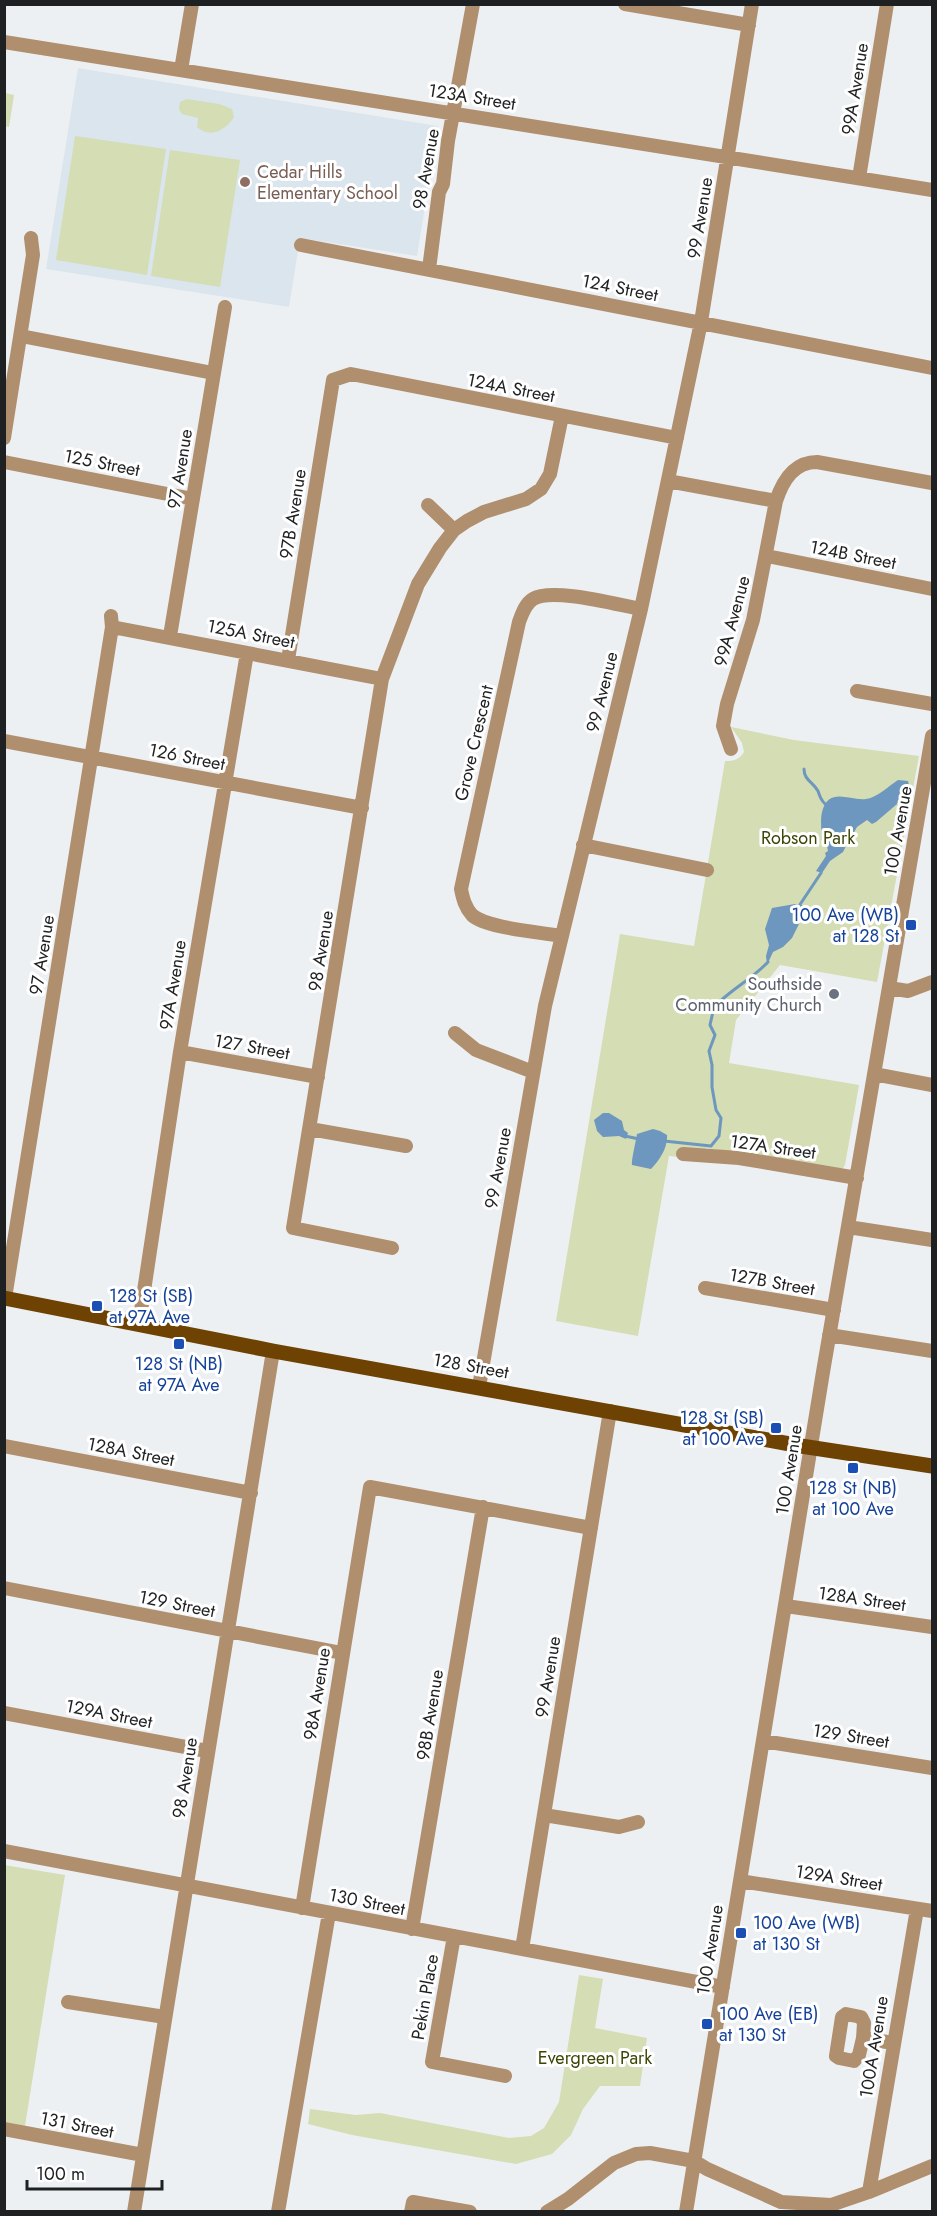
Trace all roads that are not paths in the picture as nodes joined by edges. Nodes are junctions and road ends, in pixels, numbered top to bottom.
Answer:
1 (192, 4) edge
2 (473, 4) edge
3 (625, 4) edge
4 (752, 4) edge
5 (887, 4) edge
6 (749, 25) junction
7 (4, 42) edge
8 (181, 70) junction
9 (454, 112) junction
10 (729, 158) junction
11 (859, 178) junction
12 (933, 190) edge
13 (31, 238) dead end
14 (301, 245) dead end
15 (429, 269) junction
16 (225, 307) dead end
17 (701, 322) junction
18 (21, 336) junction
19 (933, 368) edge
20 (213, 374) junction
21 (339, 378) joint
22 (562, 416) junction
23 (4, 438) edge
24 (676, 438) junction
25 (4, 462) edge
26 (668, 481) junction
27 (933, 483) edge
28 (193, 499) junction
29 (776, 501) junction
30 (428, 505) dead end
31 (454, 530) junction
32 (767, 556) junction
33 (933, 589) edge
34 (641, 609) junction
35 (112, 622) joint
36 (170, 636) junction
37 (247, 653) junction
38 (288, 660) junction
39 (382, 679) junction
40 (857, 691) dead end
41 (933, 704) edge
42 (933, 736) edge
43 (4, 741) edge
44 (731, 749) dead end
45 (91, 757) junction
46 (225, 783) junction
47 (363, 808) junction
48 (918, 823) junction
49 (933, 826) edge
50 (583, 845) junction
51 (707, 870) dead end
52 (561, 936) junction
53 (933, 982) edge
54 (889, 988) junction
55 (455, 1034) dead end
56 (180, 1052) junction
57 (533, 1072) junction
58 (874, 1074) junction
59 (318, 1077) junction
60 (933, 1085) edge
61 (310, 1129) junction
62 (406, 1146) dead end
63 (683, 1154) dead end
64 (857, 1178) junction
65 (848, 1227) junction
66 (933, 1240) edge
67 (392, 1248) dead end
68 (705, 1288) dead end
69 (5, 1298) edge
70 (834, 1310) junction
71 (139, 1324) junction
72 (829, 1335) junction
73 (273, 1351) junction
74 (933, 1351) edge
75 (478, 1387) junction
76 (610, 1411) junction
77 (4, 1446) edge
78 (810, 1447) junction
79 (933, 1466) edge
80 (251, 1493) junction
81 (483, 1508) junction
82 (591, 1528) junction
83 (4, 1588) edge
84 (786, 1606) junction
85 (933, 1628) edge
86 (227, 1632) junction
87 (342, 1653) junction
88 (4, 1713) edge
89 (763, 1741) junction
90 (207, 1751) junction
91 (933, 1768) edge
92 (544, 1815) junction
93 (638, 1822) dead end
94 (4, 1851) edge
95 (740, 1881) junction
96 (186, 1886) junction
97 (302, 1908) junction
98 (916, 1909) junction
99 (933, 1911) edge
100 (328, 1913) junction
101 (412, 1929) junction
102 (454, 1936) junction
103 (522, 1949) junction
104 (723, 1988) junction
105 (68, 2002) dead end
106 (165, 2018) junction
107 (863, 2038) dead end
108 (893, 2043) junction
109 (506, 2076) dead end
110 (4, 2129) edge
111 (143, 2155) junction
112 (694, 2161) junction
113 (933, 2166) edge
114 (869, 2192) junction
115 (412, 2207) edge
116 (831, 2208) edge
117 (134, 2211) edge
118 (278, 2211) edge
119 (470, 2211) edge
120 (547, 2211) edge
121 (686, 2211) edge

1 - 8 street
2 - 9 street, 98 Avenue
3 - 6 street
4 - 6 street, 99 Avenue
5 - 11 street, 99A Avenue
6 - 10 street, 99 Avenue
7 - 8 street, 123A Street
8 - 9 street, 123A Street
9 - 10 street, 123A Street
9 - 15 street, 98 Avenue
10 - 11 street, 123A Street
10 - 17 street, 99 Avenue
11 - 12 street, 123A Street
13 - 18 street
14 - 15 street, 124 Street
15 - 17 street, 124 Street
16 - 20 street, 97 Avenue
17 - 19 street, 124 Street
17 - 24 street, 99 Avenue
18 - 20 street
18 - 23 street
20 - 28 street, 97 Avenue
21 - 22 street, 124A Street
21 - 38 street, 97B Avenue
22 - 24 street, 124A Street
22 - 31 street
24 - 26 street, 99 Avenue
25 - 28 street, 125 Street
26 - 29 street
26 - 34 street, 99 Avenue
27 - 29 street
28 - 36 street, 97 Avenue
29 - 32 street, 99A Avenue
30 - 31 street
31 - 39 street, 98 Avenue
32 - 33 street, 124B Street
32 - 44 street, 99A Avenue
34 - 50 street, 99 Avenue
34 - 52 street, Grove Crescent
35 - 36 street, 125A Street
35 - 45 street, 97 Avenue
36 - 37 street, 125A Street
37 - 38 street, 125A Street
37 - 46 street, 97A Avenue
38 - 39 street, 125A Street
39 - 47 street, 98 Avenue
40 - 41 street
42 - 48 street, 100 Avenue
43 - 45 street, 126 Street
45 - 46 street, 126 Street
45 - 69 street, 97 Avenue
46 - 47 street, 126 Street
46 - 56 street, 97A Avenue
47 - 59 street, 98 Avenue
48 - 49 street
48 - 54 street, 100 Avenue
50 - 51 street
50 - 52 street, 99 Avenue
52 - 57 street, 99 Avenue
53 - 54 street
54 - 58 street, 100 Avenue
55 - 57 street
56 - 59 street, 127 Street
56 - 71 street, 97A Avenue
57 - 75 street, 99 Avenue
58 - 60 street
58 - 64 street, 100 Avenue
59 - 61 street, 98 Avenue
61 - 62 street
61 - 67 street, 98 Avenue
63 - 64 street, 127A Street
64 - 65 street, 100 Avenue
65 - 66 street
65 - 70 street, 100 Avenue
68 - 70 street, 127B Street
69 - 71 main road, 128 Street
70 - 72 street, 100 Avenue
71 - 73 main road, 128 Street
72 - 74 street
72 - 78 street, 100 Avenue
73 - 75 main road, 128 Street
73 - 80 street, 98 Avenue
75 - 76 main road, 128 Street
76 - 78 main road, 128 Street
76 - 82 street, 99 Avenue
77 - 80 street, 128A Street
78 - 79 main road, 128 Street
78 - 84 street, 100 Avenue
80 - 86 street, 98 Avenue
81 - 82 street
81 - 87 street, 98A Avenue
81 - 101 street, 98B Avenue
82 - 92 street, 99 Avenue
83 - 86 street, 129 Street
84 - 85 street, 128A Street
84 - 89 street, 100 Avenue
86 - 87 street, 129 Street
86 - 90 street, 98 Avenue
87 - 97 street, 98A Avenue
88 - 90 street, 129A Street
89 - 91 street, 129 Street
89 - 95 street, 100 Avenue
90 - 96 street, 98 Avenue
92 - 93 street
92 - 103 street, 99 Avenue
94 - 96 street, 130 Street
95 - 98 street, 129A Street
95 - 104 street, 100 Avenue
96 - 97 street, 130 Street
96 - 106 street, 98 Avenue
97 - 100 street, 130 Street
98 - 99 street, 129A Street
98 - 108 street, 100A Avenue
100 - 101 street, 130 Street
100 - 118 street
101 - 102 street, 130 Street
102 - 103 street, 130 Street
102 - 109 street, Pekin Place
103 - 104 street, 130 Street
104 - 112 street, 100 Avenue
105 - 106 street
106 - 111 street, 98 Avenue
107 - 108 street
108 - 114 street, 100A Avenue
110 - 111 street, 131 Street
111 - 117 street, 98 Avenue
112 - 116 street
112 - 120 street
112 - 121 street, 100 Avenue
113 - 114 street
114 - 116 street
115 - 119 street

